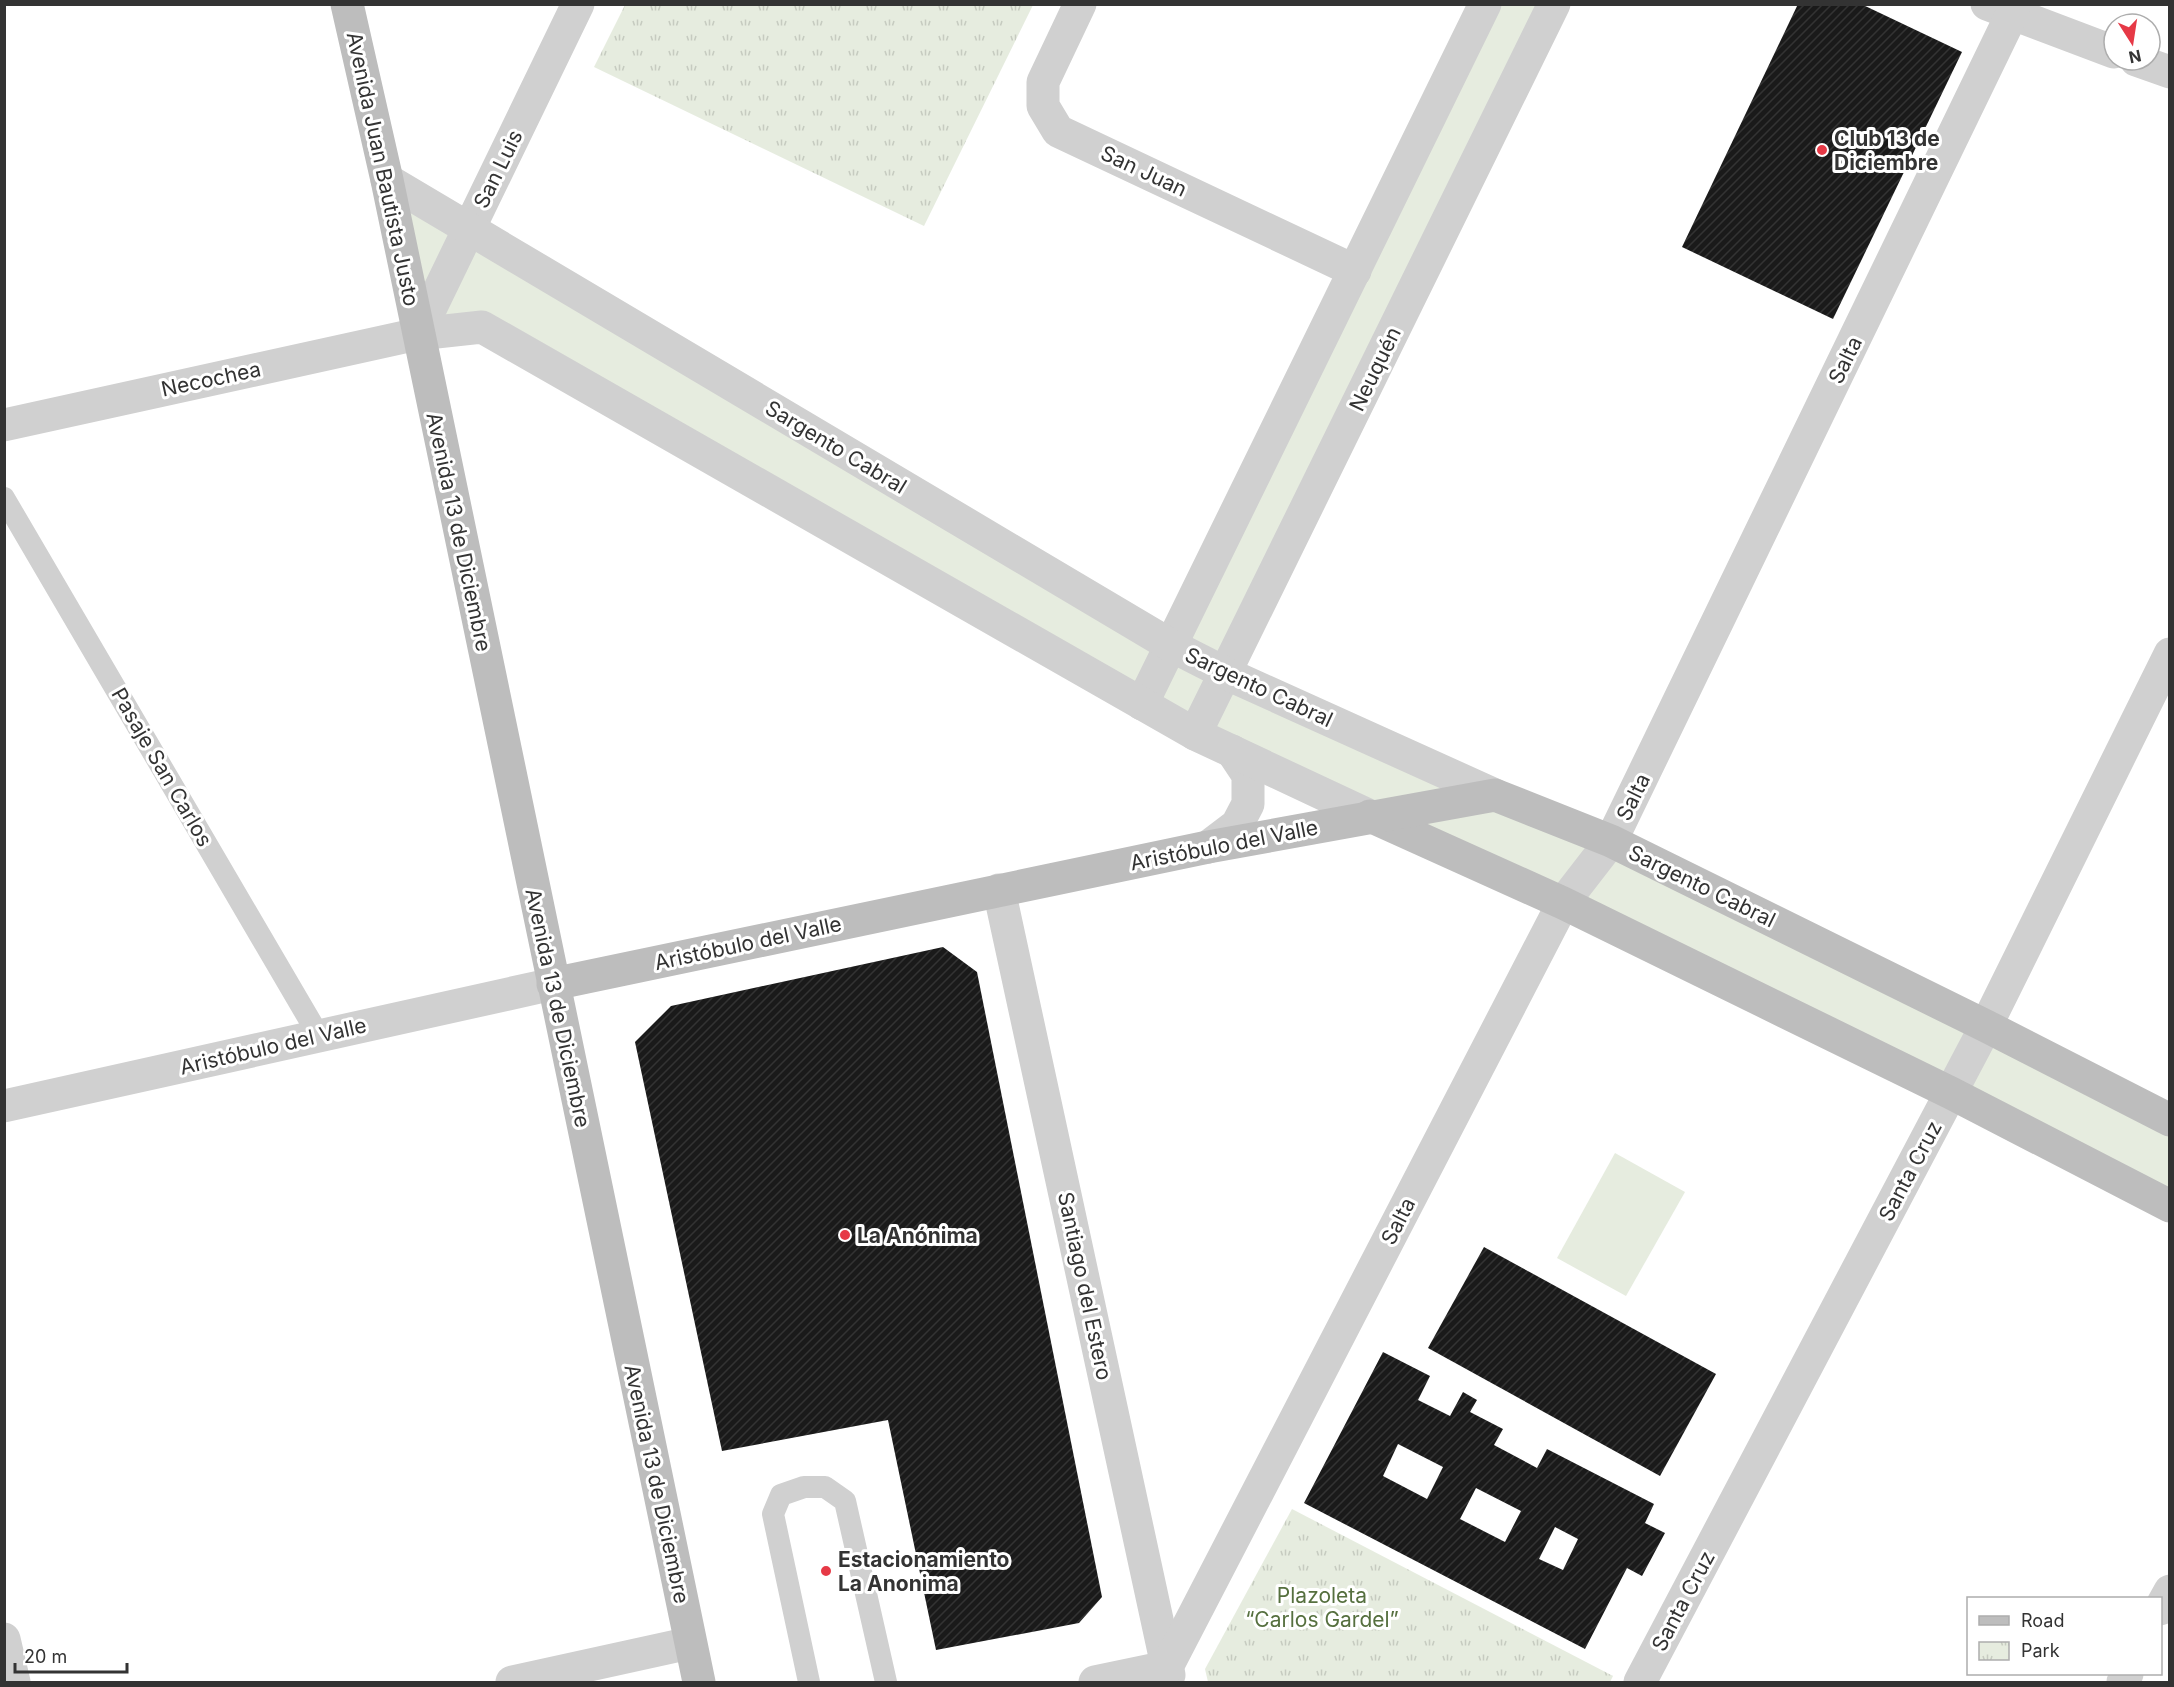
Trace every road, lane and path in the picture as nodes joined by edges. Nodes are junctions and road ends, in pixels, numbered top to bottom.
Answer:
1 (347, 4) edge
2 (578, 4) edge
3 (1080, 4) edge
4 (1485, 4) edge
5 (1554, 4) edge
6 (2004, 8) edge
7 (2102, 47) edge
8 (387, 180) junction
9 (468, 229) junction
10 (1356, 271) junction
11 (418, 334) junction
12 (4, 425) edge
13 (4, 498) edge
14 (1172, 646) junction
15 (2169, 654) edge
16 (1225, 673) junction
17 (1142, 704) junction
18 (1195, 734) junction
19 (1232, 751) junction
20 (1495, 795) junction
21 (1370, 816) junction
22 (1611, 842) junction
23 (1208, 847) junction
24 (999, 890) junction
25 (1563, 903) junction
26 (553, 984) junction
27 (1986, 1026) junction
28 (319, 1036) junction
29 (1951, 1094) junction
30 (4, 1106) edge
31 (2169, 1120) edge
32 (2169, 1206) edge
33 (4, 1639) edge
34 (690, 1643) junction
35 (1169, 1675) edge
36 (14, 1683) edge
37 (512, 1683) edge
38 (699, 1683) edge
39 (809, 1683) edge
40 (886, 1683) edge
41 (1095, 1683) edge
42 (1640, 1683) edge

1 - 8 main road, Avenida Juan Bautista Justo
2 - 9 street, San Luis
3 - 10 street, San Juan
4 - 10 street
5 - 16 street, Neuquén
6 - 7 street
6 - 22 street, Salta
8 - 9 street, Sargento Cabral
8 - 11 main road, Avenida Juan Bautista Justo
9 - 11 street, San Luis
9 - 14 street, Sargento Cabral
10 - 14 street
11 - 12 street, Necochea
11 - 17 street, Necochea
11 - 26 main road, Avenida 13 de Diciembre
13 - 28 lane, Pasaje San Carlos
14 - 16 street, Sargento Cabral
14 - 17 street
15 - 27 street, Santa Cruz
16 - 18 street, Neuquén
16 - 20 street, Sargento Cabral
17 - 18 street, Necochea
18 - 19 street, Necochea
19 - 21 street, Necochea
19 - 23 street
20 - 21 main road, Aristóbulo del Valle
20 - 22 main road, Sargento Cabral
21 - 23 main road, Aristóbulo del Valle
21 - 25 main road
22 - 25 street, Salta
22 - 27 main road, Sargento Cabral
23 - 24 main road, Aristóbulo del Valle
24 - 26 main road, Aristóbulo del Valle
24 - 35 street, Santiago del Estero
25 - 29 main road
25 - 35 street, Salta
26 - 28 street, Aristóbulo del Valle
26 - 34 main road, Avenida 13 de Diciembre
27 - 29 street, Santa Cruz
27 - 31 main road, Sargento Cabral
28 - 30 street, Aristóbulo del Valle
29 - 32 main road
29 - 42 street, Santa Cruz
33 - 36 street
34 - 37 street
34 - 38 main road, Avenida 13 de Diciembre
35 - 41 street
39 - 40 lane

